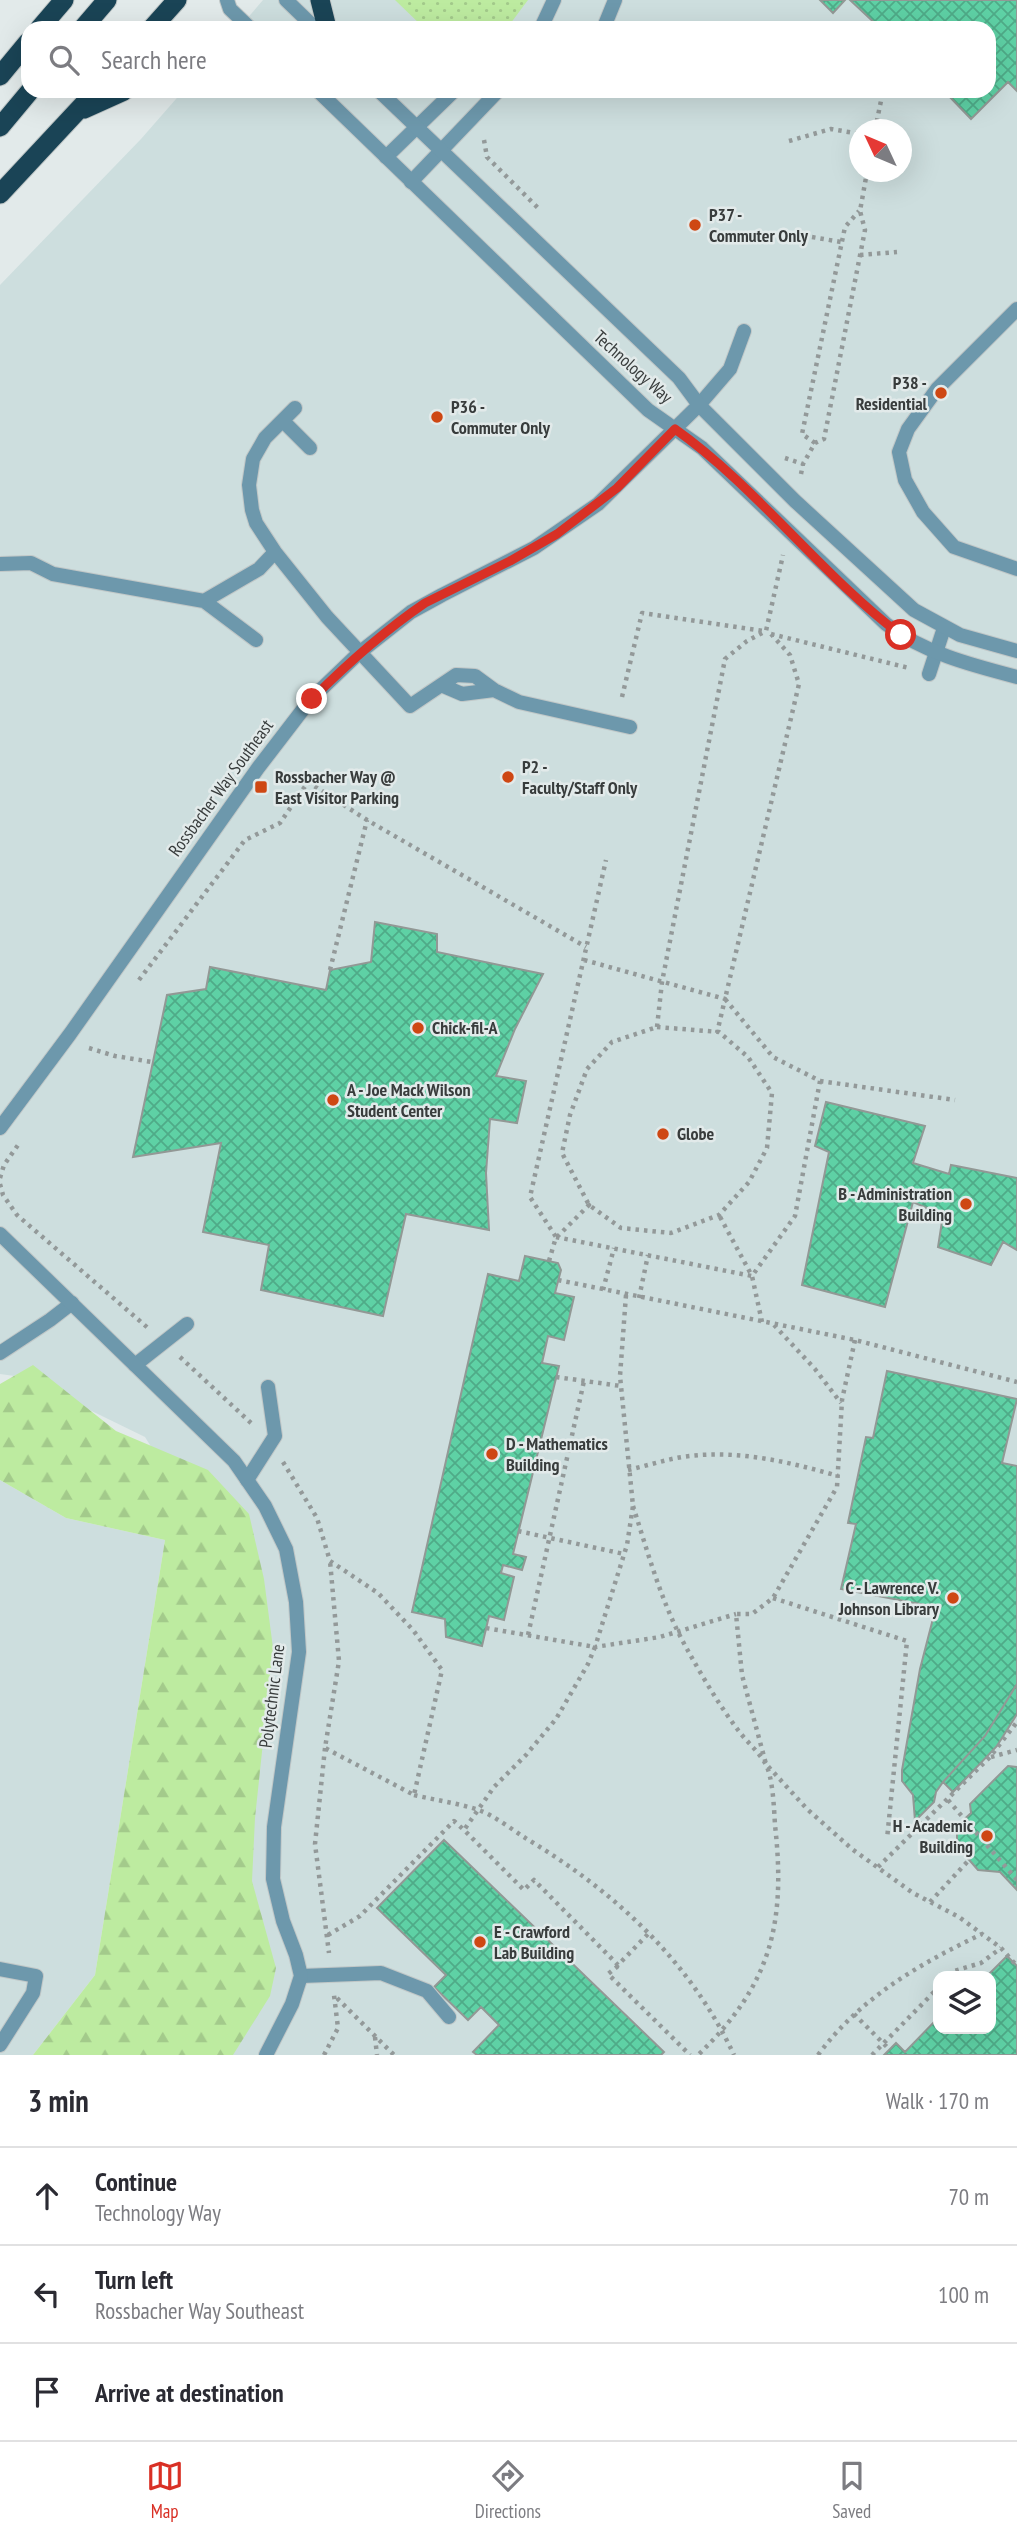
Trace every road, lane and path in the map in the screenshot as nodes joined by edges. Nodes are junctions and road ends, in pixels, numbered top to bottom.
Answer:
1 (64, 0) edge
2 (107, 0) edge
3 (177, 0) edge
4 (227, 0) edge
5 (286, 0) edge
6 (320, 0) edge
7 (554, 0) edge
8 (614, 0) edge
9 (46, 21) edge
10 (89, 21) edge
11 (158, 21) edge
12 (243, 21) edge
13 (308, 21) edge
14 (325, 21) edge
15 (544, 21) edge
16 (606, 21) edge
17 (21, 51) edge
18 (1, 75) edge
19 (24, 98) edge
20 (90, 98) edge
21 (109, 98) edge
22 (325, 98) edge
23 (386, 98) edge
24 (446, 98) edge
25 (491, 98) edge
26 (882, 98) edge
27 (76, 113) junction
28 (877, 119) edge
29 (416, 126) junction
30 (0, 127) edge
31 (849, 132) edge
32 (483, 135) dead end
33 (789, 141) dead end
34 (442, 150) junction
35 (386, 157) junction
36 (411, 182) junction
37 (865, 182) edge
38 (0, 194) edge
39 (860, 211) junction
40 (545, 214) dead end
41 (812, 237) dead end
42 (841, 242) junction
43 (897, 253) dead end
44 (860, 255) junction
45 (1017, 309) edge
46 (744, 331) dead end
47 (699, 405) junction
48 (295, 408) dead end
49 (283, 421) junction
50 (675, 429) junction
51 (815, 443) junction
52 (310, 448) dead end
53 (795, 500) junction
54 (788, 532) junction
55 (275, 552) junction
56 (0, 564) edge
57 (1017, 569) edge
58 (204, 601) junction
59 (944, 628) junction
60 (768, 633) junction
61 (256, 640) dead end
62 (1017, 651) edge
63 (359, 653) junction
64 (937, 653) junction
65 (922, 672) joint
66 (1017, 677) edge
67 (622, 697) dead end
68 (630, 727) dead end
69 (367, 820) junction
70 (606, 860) dead end
71 (586, 947) junction
72 (584, 960) junction
73 (330, 970) dead end
74 (138, 982) dead end
75 (662, 982) junction
76 (725, 999) junction
77 (657, 1027) junction
78 (718, 1033) junction
79 (97, 1037) dead end
80 (89, 1048) junction
81 (81, 1058) dead end
82 (152, 1062) dead end
83 (820, 1080) junction
84 (955, 1100) dead end
85 (0, 1128) edge
86 (19, 1142) dead end
87 (0, 1178) edge
88 (0, 1184) edge
89 (587, 1205) junction
90 (719, 1215) junction
91 (0, 1234) edge
92 (556, 1237) junction
93 (614, 1248) junction
94 (648, 1255) junction
95 (549, 1261) dead end
96 (752, 1276) junction
97 (558, 1280) dead end
98 (603, 1290) junction
99 (625, 1295) junction
100 (639, 1298) junction
101 (72, 1303) junction
102 (762, 1322) junction
103 (187, 1324) dead end
104 (772, 1324) junction
105 (855, 1340) junction
106 (164, 1342) junction
107 (0, 1353) edge
108 (135, 1365) junction
109 (556, 1377) dead end
110 (584, 1381) junction
111 (1017, 1382) edge
112 (268, 1387) dead end
113 (621, 1387) junction
114 (842, 1404) junction
115 (269, 1445) junction
116 (628, 1470) junction
117 (838, 1476) junction
118 (247, 1480) junction
119 (633, 1506) junction
120 (519, 1531) dead end
121 (550, 1538) junction
122 (624, 1554) junction
123 (330, 1561) junction
124 (773, 1598) junction
125 (736, 1614) junction
126 (486, 1628) dead end
127 (680, 1632) junction
128 (528, 1635) junction
129 (594, 1647) junction
130 (1017, 1722) edge
131 (325, 1748) junction
132 (1017, 1751) edge
133 (990, 1757) junction
134 (766, 1764) junction
135 (414, 1795) junction
136 (948, 1800) junction
137 (479, 1810) junction
138 (464, 1830) junction
139 (887, 1839) dead end
140 (969, 1860) dead end
141 (878, 1867) junction
142 (1017, 1880) edge
143 (930, 1902) junction
144 (650, 1932) junction
145 (982, 1934) junction
146 (327, 1935) junction
147 (1001, 1948) junction
148 (618, 1965) junction
149 (1017, 1966) edge
150 (0, 1969) edge
151 (954, 1971) edge
152 (301, 1976) junction
153 (332, 1976) junction
154 (933, 1993) edge
155 (334, 1995) junction
156 (854, 2014) junction
157 (450, 2017) dead end
158 (723, 2031) junction
159 (375, 2036) junction
160 (883, 2043) junction
161 (0, 2045) edge
162 (890, 2050) dead end
163 (266, 2055) edge
164 (324, 2055) edge
165 (377, 2055) edge
166 (394, 2055) edge
167 (690, 2055) edge
168 (698, 2055) edge
169 (734, 2055) edge
170 (818, 2055) edge
171 (872, 2055) edge

1 - 9 highway
2 - 10 highway
3 - 11 highway
4 - 12 street
5 - 13 street
6 - 14 highway
7 - 15 street
8 - 16 street
17 - 18 highway
19 - 30 highway
20 - 27 highway
21 - 27 highway
22 - 35 street, Technology Way
23 - 29 street, Technology Way
24 - 29 street
25 - 34 street
26 - 28 path
27 - 38 highway
29 - 34 street, Technology Way
29 - 35 street
31 - 33 path
32 - 40 path
34 - 36 street
34 - 47 street, Technology Way
35 - 36 street, Technology Way
36 - 50 street, Technology Way
37 - 39 path
39 - 42 path
39 - 44 path
41 - 42 path
42 - 51 path
43 - 44 path
44 - 51 path
45 - 57 street
46 - 47 street, Rossbacher Way Southeast
47 - 50 street, Rossbacher Way Southeast
47 - 53 street, Technology Way
48 - 49 street
49 - 52 street
49 - 55 street
50 - 54 street, Technology Way
50 - 63 street, Rossbacher Way Southeast
51 - 53 path
53 - 59 street, Technology Way
54 - 60 path
54 - 64 street, Technology Way
55 - 58 street
55 - 63 street
56 - 58 street
58 - 61 street
59 - 62 street, Technology Way
59 - 64 street
60 - 65 path
60 - 67 path
60 - 75 path
60 - 76 path
63 - 68 street
63 - 85 street, Rossbacher Way Southeast
64 - 65 street
64 - 66 street, Technology Way
69 - 71 path
69 - 73 path
69 - 74 path
70 - 71 path
71 - 72 path
72 - 75 path
72 - 92 path
75 - 76 path
75 - 77 path
76 - 78 path
76 - 83 path
77 - 78 path
77 - 89 path
78 - 90 path
79 - 80 path
80 - 81 path
80 - 82 path
83 - 84 path
83 - 96 path
86 - 87 path
88 - 106 path
89 - 90 path
89 - 92 path
90 - 96 path
91 - 101 street, Polytechnic Lane
92 - 93 path
92 - 95 path
93 - 94 path
93 - 98 path
94 - 96 path
94 - 100 path
96 - 102 path
97 - 98 path
98 - 99 path
99 - 100 path
99 - 113 path
100 - 102 path
101 - 107 street
101 - 108 street, Polytechnic Lane
102 - 104 path
103 - 106 street
104 - 105 path
104 - 114 path
105 - 111 path
105 - 114 path
106 - 108 street
106 - 115 path
108 - 118 street, Polytechnic Lane
109 - 110 path
110 - 113 path
110 - 121 path
112 - 115 street
113 - 116 path
114 - 117 path
115 - 118 street
115 - 123 path
116 - 117 path
116 - 119 path
117 - 124 path
118 - 152 street, Polytechnic Lane
119 - 122 path
119 - 127 path
120 - 121 path
121 - 122 path
121 - 128 path
122 - 129 path
123 - 131 path
123 - 135 path
124 - 125 path
124 - 139 path
125 - 127 path
125 - 134 path
126 - 128 path
127 - 129 path
127 - 134 path
128 - 129 path
129 - 137 path
130 - 133 path
131 - 135 path
131 - 146 path
132 - 133 path
133 - 136 path
134 - 141 path
134 - 158 path
135 - 137 path
136 - 141 path
136 - 142 path
137 - 138 path
137 - 144 path
138 - 146 path
138 - 148 path
140 - 143 path
141 - 143 path
143 - 145 path
144 - 148 path
144 - 158 path
145 - 147 path
145 - 156 path
146 - 153 path
147 - 149 path
147 - 151 path
148 - 167 path
150 - 161 street
152 - 153 street
152 - 163 street
153 - 155 path
153 - 157 street
154 - 160 path
155 - 159 path
155 - 164 path
156 - 160 path
156 - 170 path
158 - 168 path
158 - 169 path
159 - 165 path
159 - 166 path
160 - 162 path
160 - 171 path

